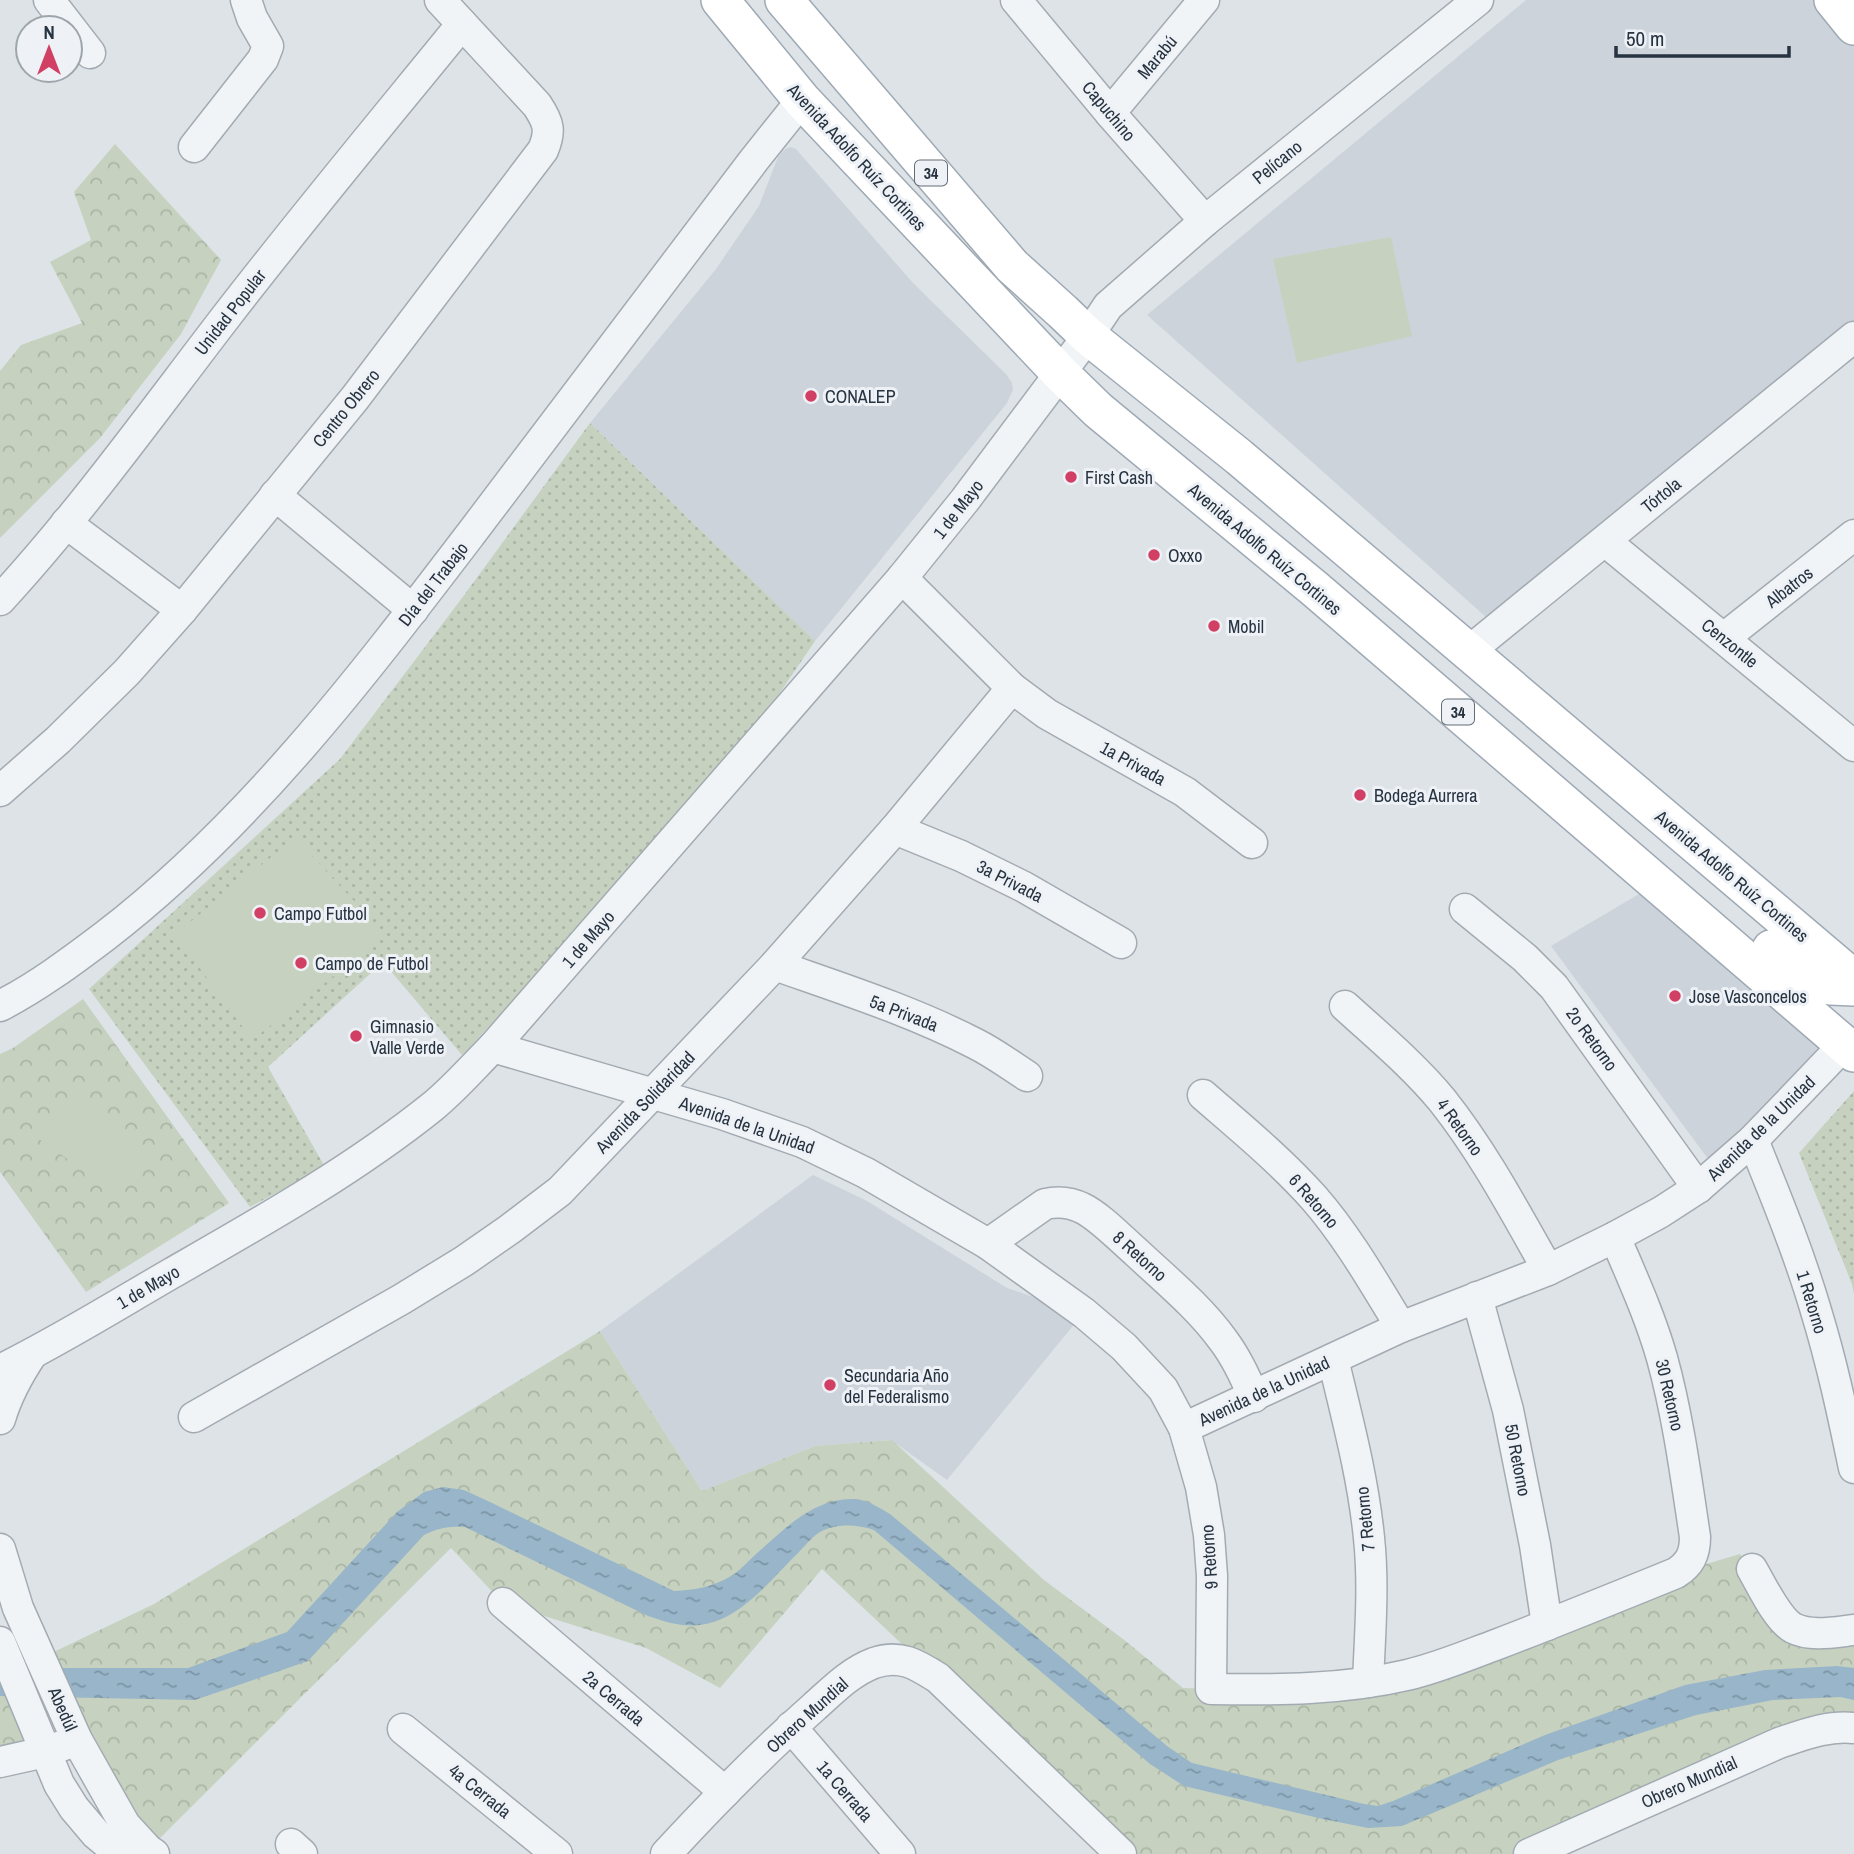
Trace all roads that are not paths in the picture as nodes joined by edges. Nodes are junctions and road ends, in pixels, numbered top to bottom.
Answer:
1 (49, 0) edge
2 (246, 0) edge
3 (440, 0) edge
4 (720, 0) edge
5 (785, 0) edge
6 (1016, 0) edge
7 (1204, 0) edge
8 (1478, 0) edge
9 (1833, 0) edge
10 (463, 24) junction
11 (1854, 26) edge
12 (90, 53) dead end
13 (802, 100) junction
14 (1110, 113) junction
15 (194, 147) dead end
16 (965, 212) junction
17 (1205, 221) junction
18 (1088, 336) junction
19 (1854, 337) edge
20 (1060, 373) junction
21 (275, 495) junction
22 (66, 523) junction
23 (1854, 535) edge
24 (1605, 541) junction
25 (902, 578) junction
26 (0, 600) edge
27 (182, 610) junction
28 (413, 610) junction
29 (1724, 638) junction
30 (1468, 652) junction
31 (1012, 688) junction
32 (1852, 740) edge
33 (0, 791) edge
34 (895, 829) junction
35 (1252, 843) dead end
36 (1674, 897) junction
37 (1465, 909) dead end
38 (1121, 943) dead end
39 (775, 965) junction
40 (1854, 979) edge
41 (1854, 987) edge
42 (0, 1006) edge
43 (1345, 1006) dead end
44 (1851, 1045) edge
45 (494, 1047) junction
46 (1027, 1076) dead end
47 (654, 1094) junction
48 (1203, 1095) dead end
49 (1753, 1140) junction
50 (1698, 1188) junction
51 (1615, 1237) junction
52 (988, 1244) junction
53 (1548, 1270) junction
54 (1477, 1297) junction
55 (1401, 1327) junction
56 (32, 1354) junction
57 (1333, 1359) junction
58 (0, 1370) edge
59 (1254, 1396) junction
60 (194, 1417) dead end
61 (0, 1419) edge
62 (1184, 1428) junction
63 (1854, 1468) edge
64 (0, 1549) edge
65 (1752, 1569) dead end
66 (503, 1604) dead end
67 (1547, 1625) junction
68 (1854, 1630) edge
69 (0, 1642) edge
70 (1368, 1682) junction
71 (791, 1727) junction
72 (1854, 1728) edge
73 (402, 1729) dead end
74 (77, 1740) junction
75 (45, 1752) junction
76 (0, 1762) edge
77 (725, 1792) junction
78 (680, 1849) edge
79 (120, 1854) edge
80 (154, 1854) edge
81 (557, 1854) edge
82 (900, 1854) edge
83 (1121, 1854) edge
84 (1529, 1854) edge

1 - 12 street
2 - 15 street
3 - 10 street, Centro Obrero
4 - 13 main road, Avenida Adolfo Ruíz Cortines / 34
5 - 16 main road, Avenida Adolfo Ruíz Cortines / 34
6 - 14 street, Capuchino
7 - 14 street, Marabú
8 - 17 street, Pelícano
9 - 11 main road
10 - 21 street, Centro Obrero
10 - 22 street, Unidad Popular
13 - 16 main road
13 - 20 main road, Avenida Adolfo Ruíz Cortines / 34
13 - 28 street, Día del Trabajo
14 - 17 street, Capuchino
16 - 18 main road, Avenida Adolfo Ruíz Cortines / 34
17 - 18 street, Pelícano
18 - 20 street, 1 de Mayo
18 - 30 main road, Avenida Adolfo Ruíz Cortines / 34
19 - 24 street, Tórtola
20 - 25 street, 1 de Mayo
20 - 36 main road, Avenida Adolfo Ruíz Cortines / 34
21 - 27 street, Centro Obrero
21 - 28 street
22 - 26 street, Unidad Popular
22 - 27 street
23 - 29 street, Albatros
24 - 29 street, Cenzontle
24 - 30 street, Tórtola
25 - 31 street, 1a Privada
25 - 45 street, 1 de Mayo
27 - 33 street, Centro Obrero
28 - 42 street, Día del Trabajo
29 - 32 street, Cenzontle
30 - 40 main road, Avenida Adolfo Ruíz Cortines / 34
31 - 34 street, Avenida Solidaridad
31 - 35 street, 1a Privada
34 - 38 street, 3a Privada
34 - 39 street, Avenida Solidaridad
36 - 41 main road
36 - 44 main road, Avenida Adolfo Ruíz Cortines / 34
37 - 50 street, 2o Retorno
39 - 46 street, 5a Privada
39 - 47 street, Avenida Solidaridad
43 - 53 street, 4 Retorno
44 - 49 street, Avenida de la Unidad
45 - 47 street, Avenida de la Unidad
45 - 56 street, 1 de Mayo
47 - 52 street, Avenida de la Unidad
47 - 60 street, Avenida Solidaridad
48 - 55 street, 6 Retorno
49 - 50 street, Avenida de la Unidad
49 - 63 street, 1 Retorno
50 - 51 street, Avenida de la Unidad
51 - 53 street, Avenida de la Unidad
51 - 67 street, 30 Retorno
52 - 59 street, 8 Retorno
52 - 62 street, Avenida de la Unidad
53 - 54 street, Avenida de la Unidad
54 - 55 street, Avenida de la Unidad
54 - 67 street, 50 Retorno
55 - 57 street, Avenida de la Unidad
56 - 58 street, 1 de Mayo
56 - 61 street
57 - 59 street, Avenida de la Unidad
57 - 70 street, 7 Retorno
59 - 62 street, Avenida de la Unidad
62 - 70 street, 9 Retorno
64 - 74 street, Abedúl
65 - 68 street
66 - 77 street, 2a Cerrada
67 - 70 street
69 - 75 street, Abedúl
71 - 77 street, Obrero Mundial
71 - 82 street, 1a Cerrada
71 - 83 street, Obrero Mundial
72 - 84 street, Obrero Mundial
73 - 81 street, 4a Cerrada
74 - 75 street
74 - 80 street, Abedúl
75 - 76 street
75 - 79 street, Abedúl
77 - 78 street, Obrero Mundial

